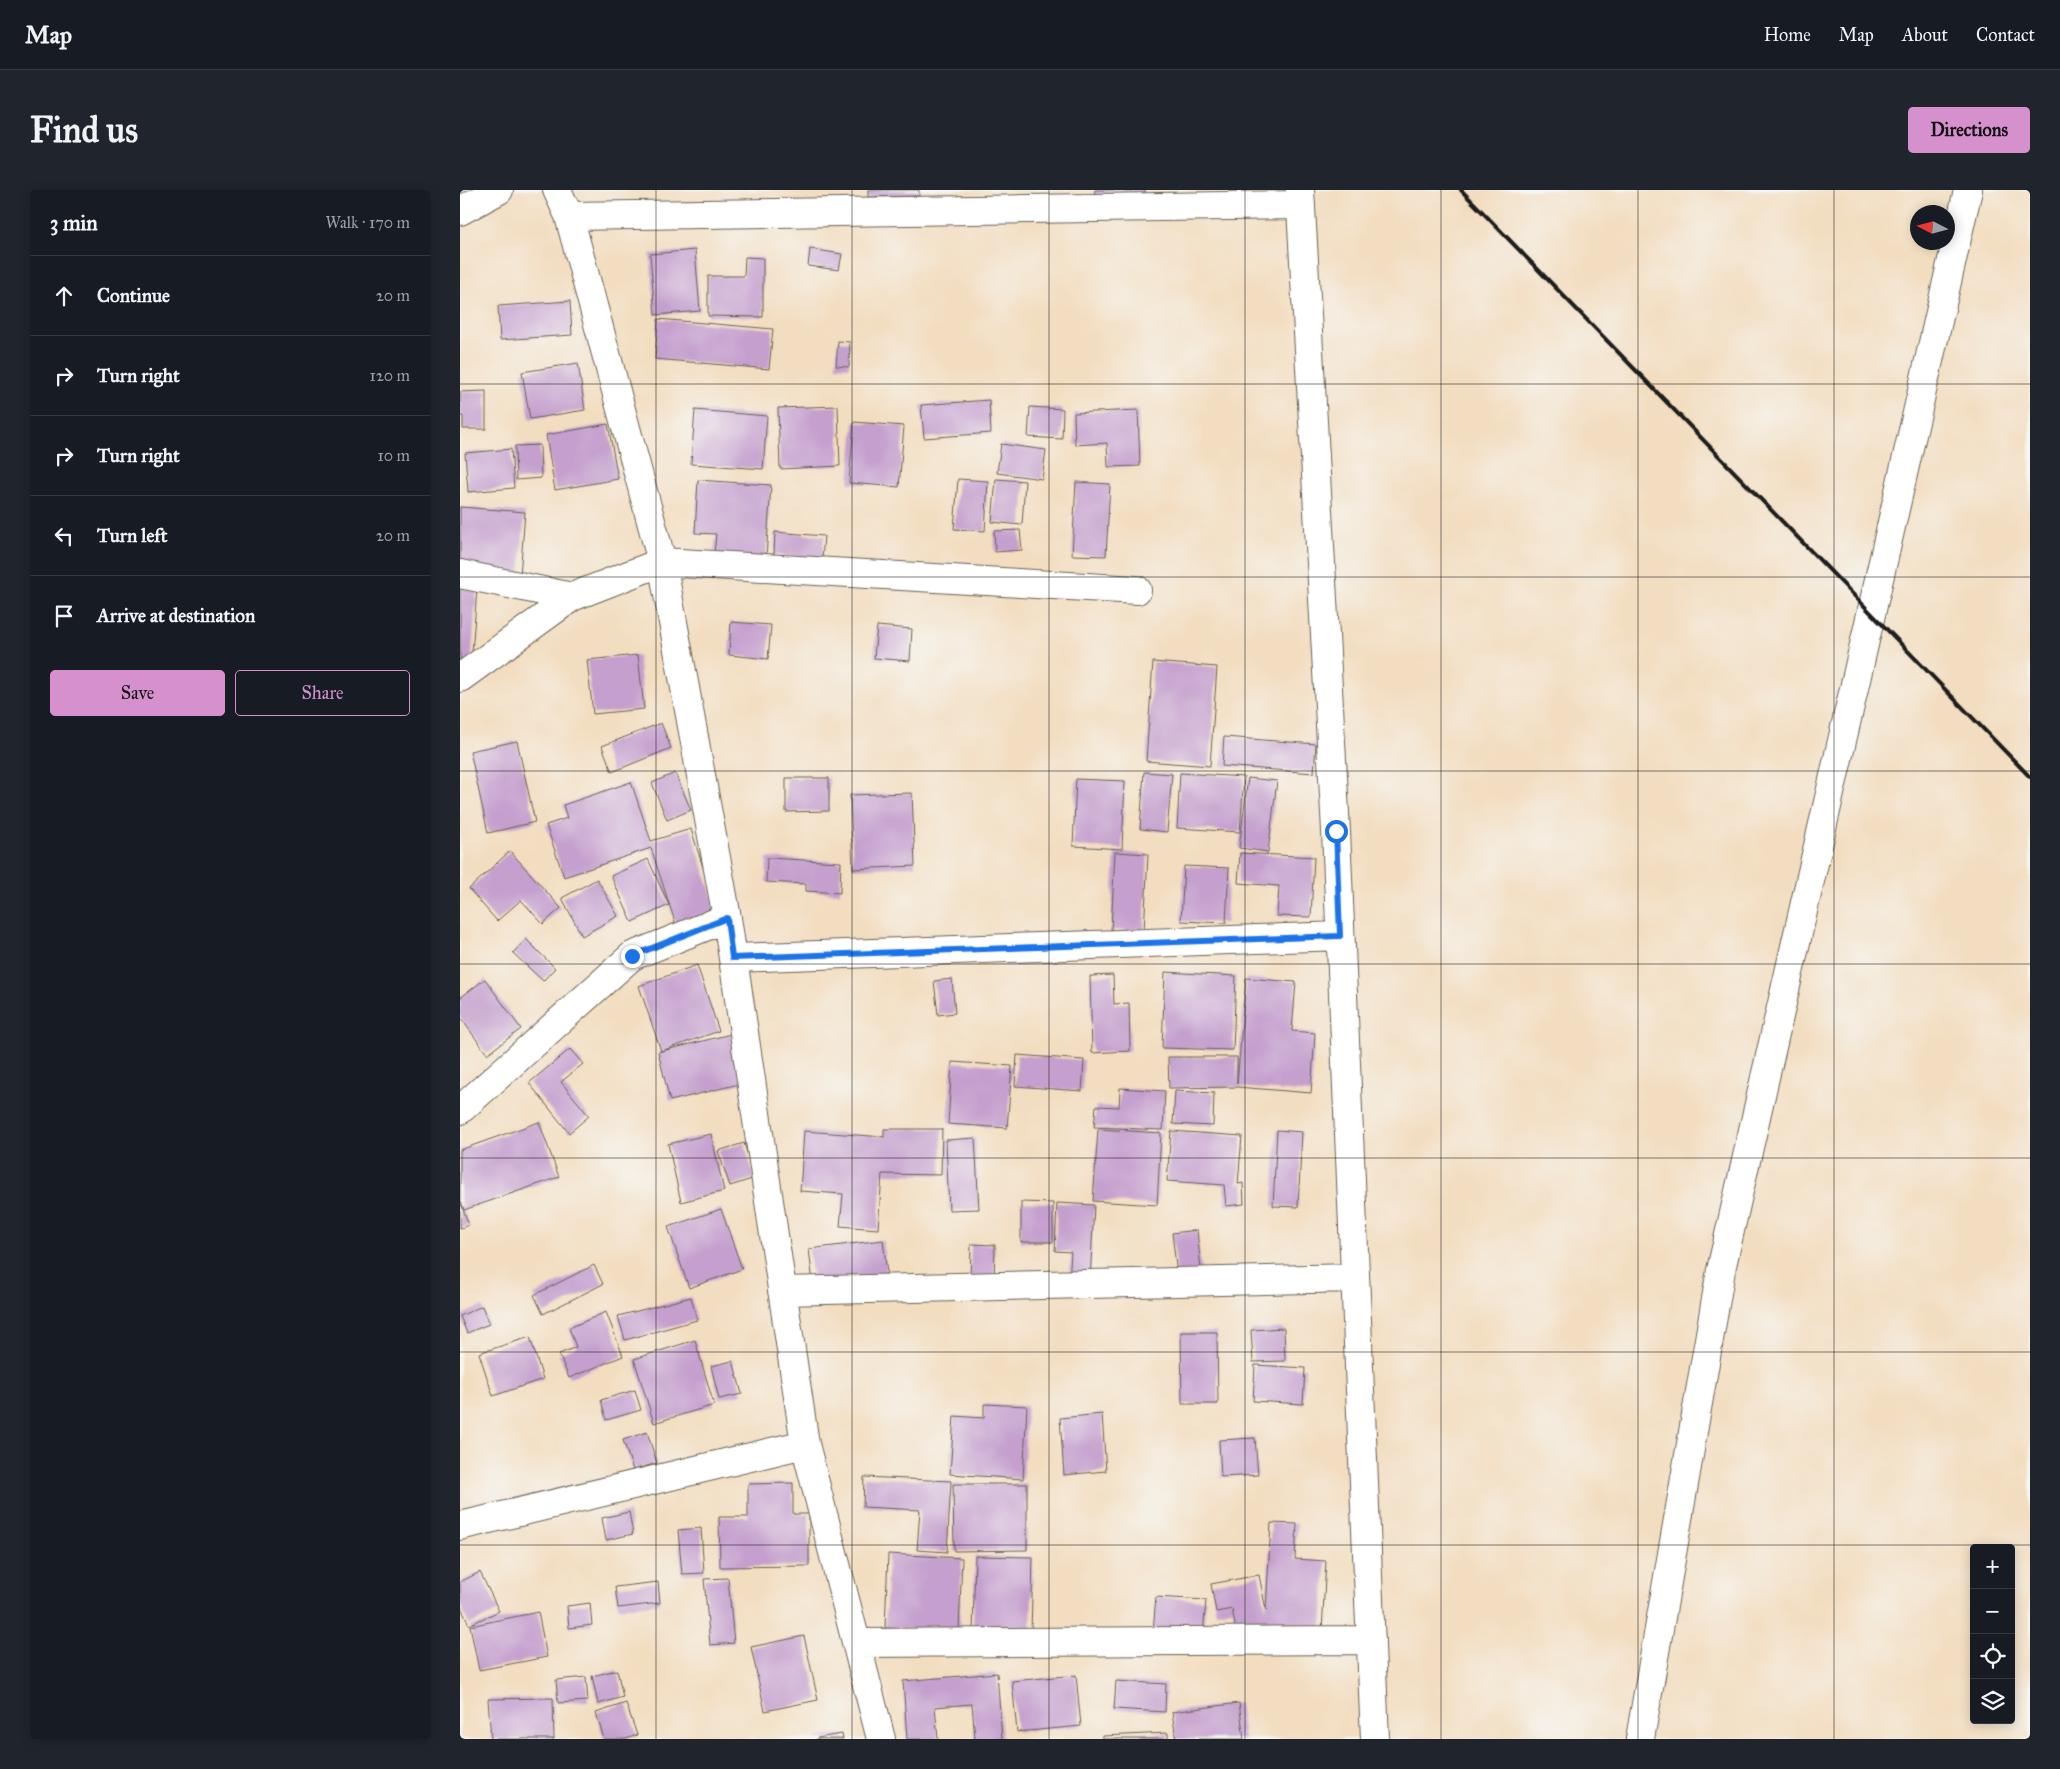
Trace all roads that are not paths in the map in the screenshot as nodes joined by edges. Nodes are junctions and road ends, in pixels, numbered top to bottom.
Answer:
1 (499, 190) edge
2 (557, 190) edge
3 (1968, 190) edge
4 (1300, 197) edge
5 (460, 211) edge
6 (569, 216) junction
7 (662, 562) junction
8 (460, 574) edge
9 (1137, 590) dead end
10 (572, 597) junction
11 (460, 678) edge
12 (727, 918) junction
13 (1340, 936) junction
14 (732, 958) junction
15 (460, 1110) edge
16 (1355, 1278) junction
17 (782, 1291) junction
18 (804, 1444) junction
19 (460, 1526) edge
20 (1371, 1640) junction
21 (856, 1642) junction
22 (881, 1739) edge
23 (1375, 1739) edge
24 (1640, 1739) edge

1 - 5 street
2 - 6 street
3 - 24 street
4 - 6 street
4 - 13 street
6 - 7 street
7 - 9 street
7 - 10 street
7 - 12 street
8 - 10 street
10 - 11 street
12 - 14 street
12 - 15 street
13 - 14 street
13 - 16 street
14 - 17 street
16 - 17 street
16 - 20 street
17 - 18 street
18 - 19 street
18 - 21 street
20 - 21 street
20 - 23 street
21 - 22 street

